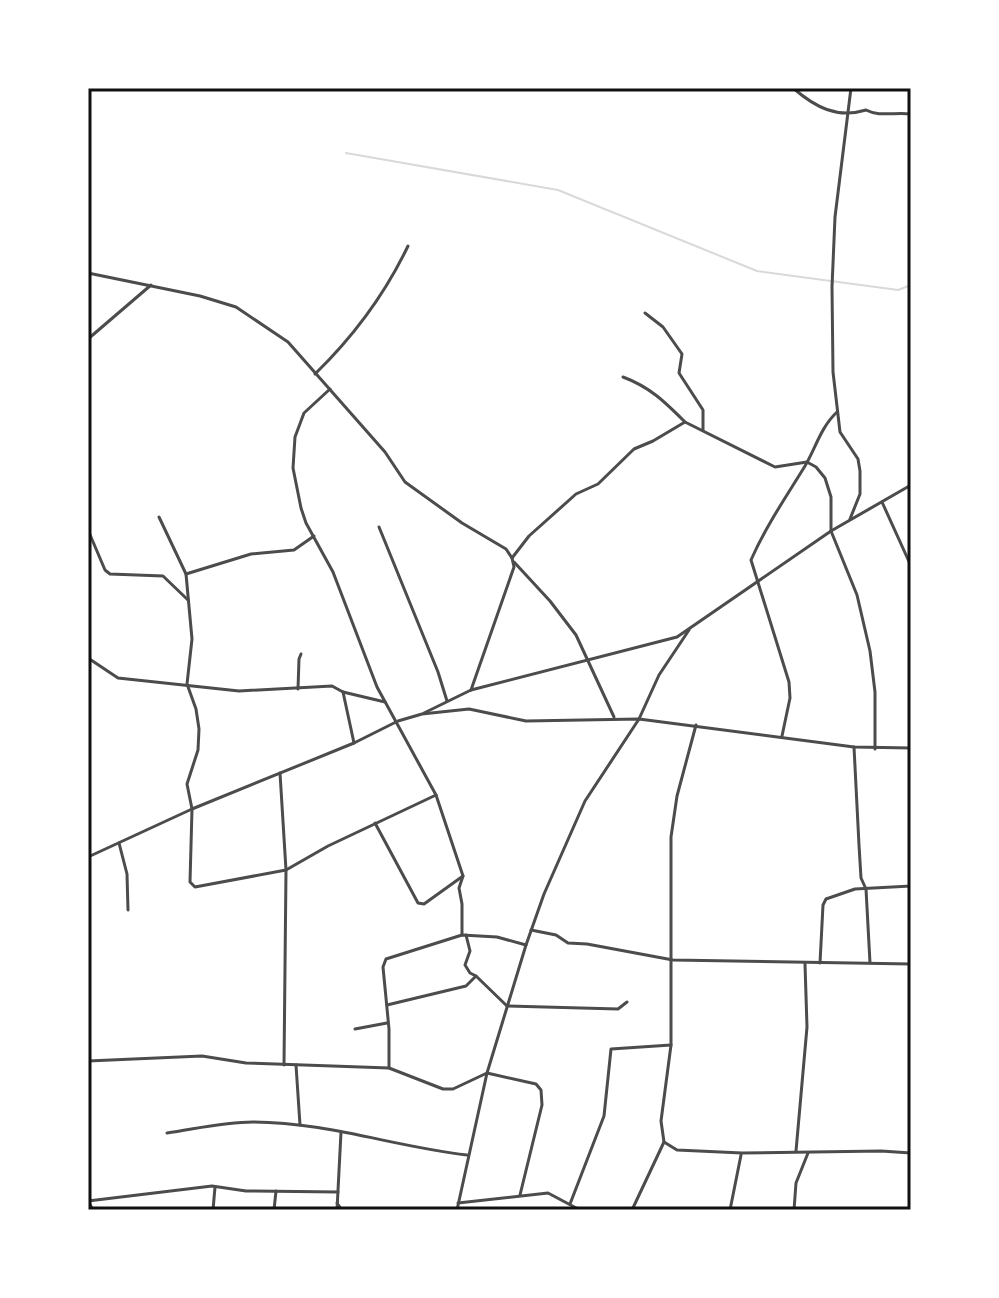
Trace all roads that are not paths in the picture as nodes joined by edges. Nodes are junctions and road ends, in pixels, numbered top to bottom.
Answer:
1 (793, 88) edge
2 (851, 88) edge
3 (911, 114) edge
4 (849, 115) junction
5 (408, 246) dead end
6 (88, 273) edge
7 (151, 285) junction
8 (645, 313) dead end
9 (88, 339) edge
10 (315, 374) junction
11 (623, 377) dead end
12 (330, 389) junction
13 (837, 412) junction
14 (685, 422) junction
15 (703, 430) junction
16 (807, 462) junction
17 (911, 485) edge
18 (882, 502) junction
19 (159, 517) dead end
20 (849, 521) junction
21 (379, 527) dead end
22 (88, 530) edge
23 (831, 531) junction
24 (314, 536) junction
25 (513, 560) junction
26 (911, 566) edge
27 (186, 574) junction
28 (757, 584) junction
29 (188, 600) junction
30 (689, 630) junction
31 (301, 654) dead end
32 (88, 658) edge
33 (586, 662) junction
34 (187, 684) junction
35 (298, 689) junction
36 (471, 690) junction
37 (343, 692) junction
38 (447, 701) junction
39 (385, 702) junction
40 (422, 714) junction
41 (614, 717) junction
42 (639, 719) junction
43 (398, 721) junction
44 (696, 725) junction
45 (782, 736) junction
46 (354, 743) junction
47 (854, 747) junction
48 (911, 748) edge
49 (875, 749) junction
50 (280, 773) junction
51 (436, 795) junction
52 (192, 809) junction
53 (375, 823) junction
54 (119, 843) junction
55 (88, 857) edge
56 (286, 870) junction
57 (463, 876) junction
58 (911, 886) edge
59 (866, 889) junction
60 (128, 910) dead end
61 (531, 930) junction
62 (464, 935) junction
63 (526, 945) junction
64 (673, 960) junction
65 (805, 963) junction
66 (820, 963) junction
67 (870, 963) junction
68 (911, 964) edge
69 (476, 976) junction
70 (627, 1002) dead end
71 (387, 1005) junction
72 (507, 1006) junction
73 (389, 1023) junction
74 (355, 1029) dead end
75 (671, 1045) junction
76 (88, 1061) edge
77 (284, 1065) junction
78 (296, 1065) junction
79 (389, 1068) junction
80 (487, 1073) junction
81 (300, 1125) junction
82 (341, 1132) junction
83 (167, 1133) dead end
84 (664, 1142) junction
85 (796, 1151) junction
86 (742, 1153) junction
87 (808, 1153) junction
88 (911, 1153) edge
89 (467, 1155) junction
90 (215, 1187) junction
91 (276, 1191) junction
92 (338, 1192) junction
93 (520, 1195) junction
94 (88, 1201) edge
95 (458, 1203) junction
96 (570, 1204) junction
97 (93, 1210) edge
98 (213, 1210) edge
99 (274, 1210) edge
100 (339, 1210) edge
101 (457, 1210) edge
102 (580, 1210) edge
103 (632, 1210) edge
104 (730, 1210) edge
105 (794, 1210) edge

1 - 4 street
2 - 4 street
3 - 4 street
4 - 13 street
5 - 10 street
6 - 7 street
7 - 9 street
7 - 10 street
8 - 15 street
10 - 12 street
11 - 14 street
12 - 24 street
12 - 25 street
13 - 16 street
13 - 20 street
14 - 15 street
14 - 25 street
15 - 16 street
16 - 23 street
16 - 28 street
17 - 18 street
18 - 20 street
18 - 26 street
19 - 27 street
20 - 23 street
21 - 38 street
22 - 29 street
23 - 28 street
23 - 49 street
24 - 27 street
24 - 39 street
25 - 33 street
25 - 36 street
27 - 29 street
28 - 30 street
28 - 45 street
29 - 34 street
30 - 33 street
30 - 42 street
31 - 35 street
32 - 34 street
33 - 36 street
33 - 41 street
34 - 35 street
34 - 52 street
35 - 37 street
36 - 38 street
37 - 39 street
37 - 46 street
38 - 40 street
39 - 43 street
40 - 41 street
40 - 43 street
41 - 42 street
42 - 44 street
42 - 61 street
43 - 46 street
43 - 51 street
44 - 45 street
44 - 64 street
45 - 47 street
46 - 50 street
47 - 49 street
47 - 59 street
48 - 49 street
50 - 52 street
50 - 56 street
51 - 53 street
51 - 57 street
52 - 54 street
52 - 56 street
53 - 56 street
53 - 57 street
54 - 55 street
54 - 60 street
56 - 77 street
57 - 62 street
58 - 59 street
59 - 66 street
59 - 67 street
61 - 63 street
61 - 64 street
62 - 63 street
62 - 69 street
62 - 71 street
63 - 72 street
64 - 65 street
64 - 75 street
65 - 66 street
65 - 85 street
66 - 67 street
67 - 68 street
69 - 71 street
69 - 72 street
70 - 72 street
71 - 73 street
72 - 80 street
73 - 74 street
73 - 79 street
75 - 84 street
75 - 96 street
76 - 77 street
77 - 78 street
78 - 79 street
78 - 81 street
79 - 80 street
80 - 89 street
80 - 93 street
81 - 82 street
81 - 83 street
82 - 89 street
82 - 92 street
84 - 86 street
84 - 103 street
85 - 86 street
85 - 87 street
86 - 104 street
87 - 88 street
87 - 105 street
89 - 95 street
90 - 91 street
90 - 94 street
90 - 98 street
91 - 92 street
91 - 99 street
92 - 100 street
93 - 95 street
93 - 96 street
94 - 97 street
95 - 101 street
96 - 102 street

